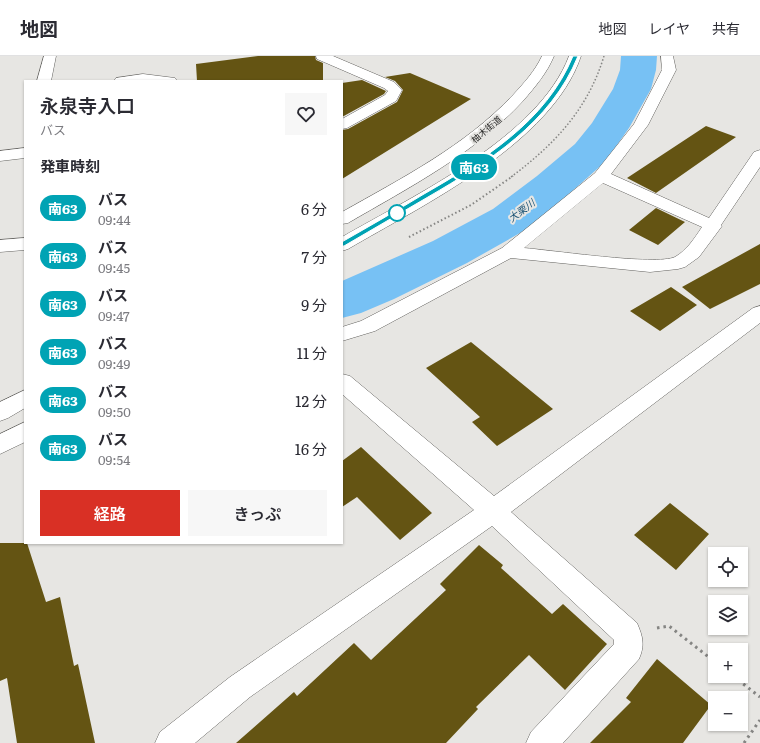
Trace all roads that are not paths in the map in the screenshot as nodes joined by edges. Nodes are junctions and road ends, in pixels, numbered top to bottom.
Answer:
1 (50, 56) edge
2 (322, 56) edge
3 (548, 56) edge
4 (575, 56) edge
5 (667, 56) edge
6 (44, 80) edge
7 (128, 80) edge
8 (161, 80) edge
9 (343, 124) edge
10 (24, 153) edge
11 (760, 155) edge
12 (0, 156) edge
13 (601, 176) junction
14 (343, 217) edge
15 (713, 226) junction
16 (24, 244) edge
17 (343, 244) edge
18 (0, 246) edge
19 (508, 252) junction
20 (760, 313) edge
21 (343, 334) edge
22 (343, 383) edge
23 (24, 399) edge
24 (0, 412) edge
25 (24, 432) edge
26 (0, 445) edge
27 (493, 511) junction
28 (171, 743) edge
29 (542, 743) edge

1 - 6 street
2 - 9 street
3 - 14 street, 柚木街道
4 - 17 street
5 - 13 street
7 - 8 street
10 - 12 street
11 - 15 street
13 - 15 street
13 - 19 street
15 - 19 street
16 - 18 street
19 - 21 street
20 - 27 street
22 - 27 street
23 - 24 street
25 - 26 street
27 - 28 street
27 - 29 street

